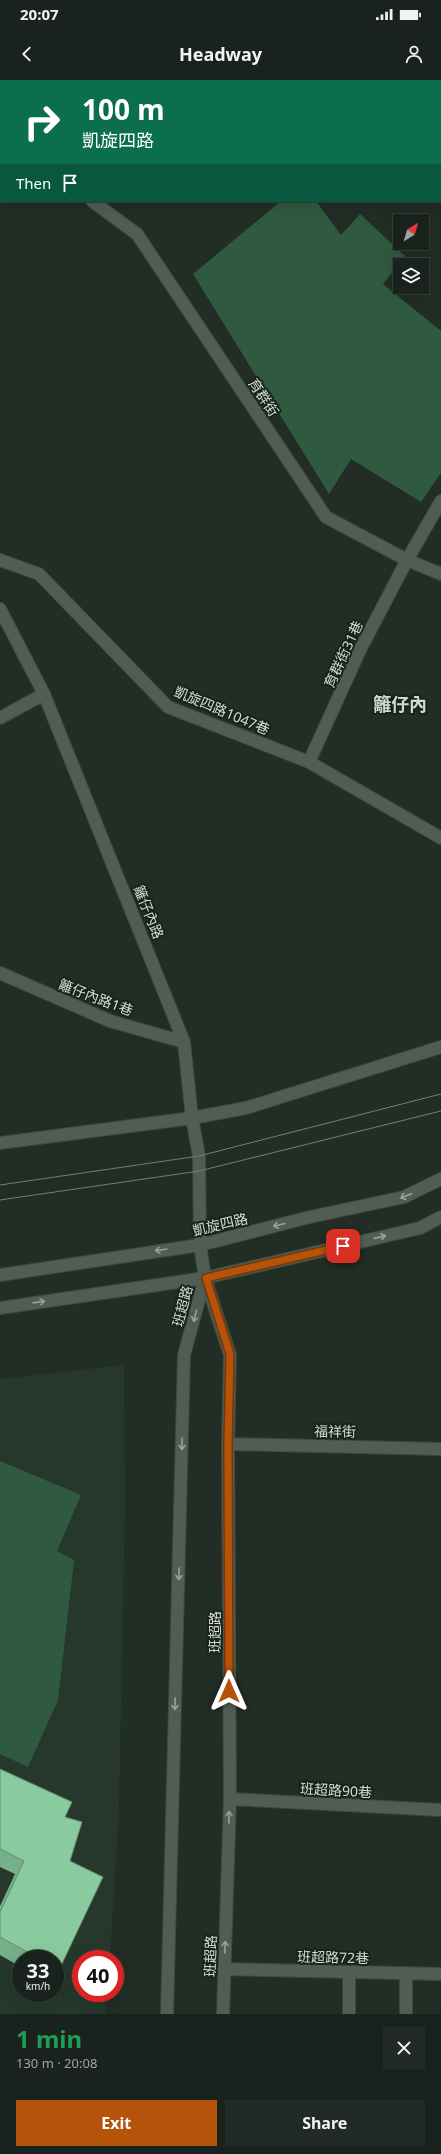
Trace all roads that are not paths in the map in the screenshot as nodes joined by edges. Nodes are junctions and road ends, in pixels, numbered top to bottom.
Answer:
1 (93, 202) edge
2 (441, 501) edge
3 (0, 560) edge
4 (407, 560) junction
5 (441, 574) edge
6 (0, 609) edge
7 (44, 694) junction
8 (0, 718) edge
9 (308, 762) junction
10 (441, 838) edge
11 (0, 973) edge
12 (184, 1042) junction
13 (441, 1047) edge
14 (192, 1118) junction
15 (0, 1143) edge
16 (441, 1179) edge
17 (441, 1217) edge
18 (200, 1245) junction
19 (0, 1274) edge
20 (206, 1278) junction
21 (0, 1308) edge
22 (228, 1444) junction
23 (441, 1449) edge
24 (230, 1799) junction
25 (441, 1810) edge
26 (224, 1970) junction
27 (349, 1972) junction
28 (406, 1973) junction
29 (441, 1974) edge
30 (167, 2014) edge
31 (223, 2014) edge
32 (349, 2014) edge
33 (406, 2014) edge

1 - 4 street, 育群街
2 - 4 street, 育群街31巷
3 - 9 street, 凱旋四路1047巷
4 - 5 street, 育群街
4 - 9 street, 育群街31巷
6 - 7 street, 籬仔內路
7 - 8 street
7 - 12 street, 籬仔內路
9 - 10 street, 凱旋四路1047巷
11 - 12 street, 籬仔內路1巷
12 - 14 street, 籬仔內路
13 - 14 street
14 - 15 street
14 - 18 street, 籬仔內路
16 -> 18 street, 凱旋四路
20 -> 17 street
18 -> 19 street, 凱旋四路
18 - 20 street, 班超路
21 -> 20 street
20 - 22 street, 班超路
20 -> 30 street, 班超路
22 - 23 street, 福祥街
22 - 24 street, 班超路
24 - 25 street, 班超路90巷
26 -> 24 street, 班超路
26 - 27 street, 班超路72巷
26 - 31 street, 班超路
27 - 28 street, 班超路72巷
27 - 32 street
28 - 29 street, 班超路72巷
28 - 33 street

